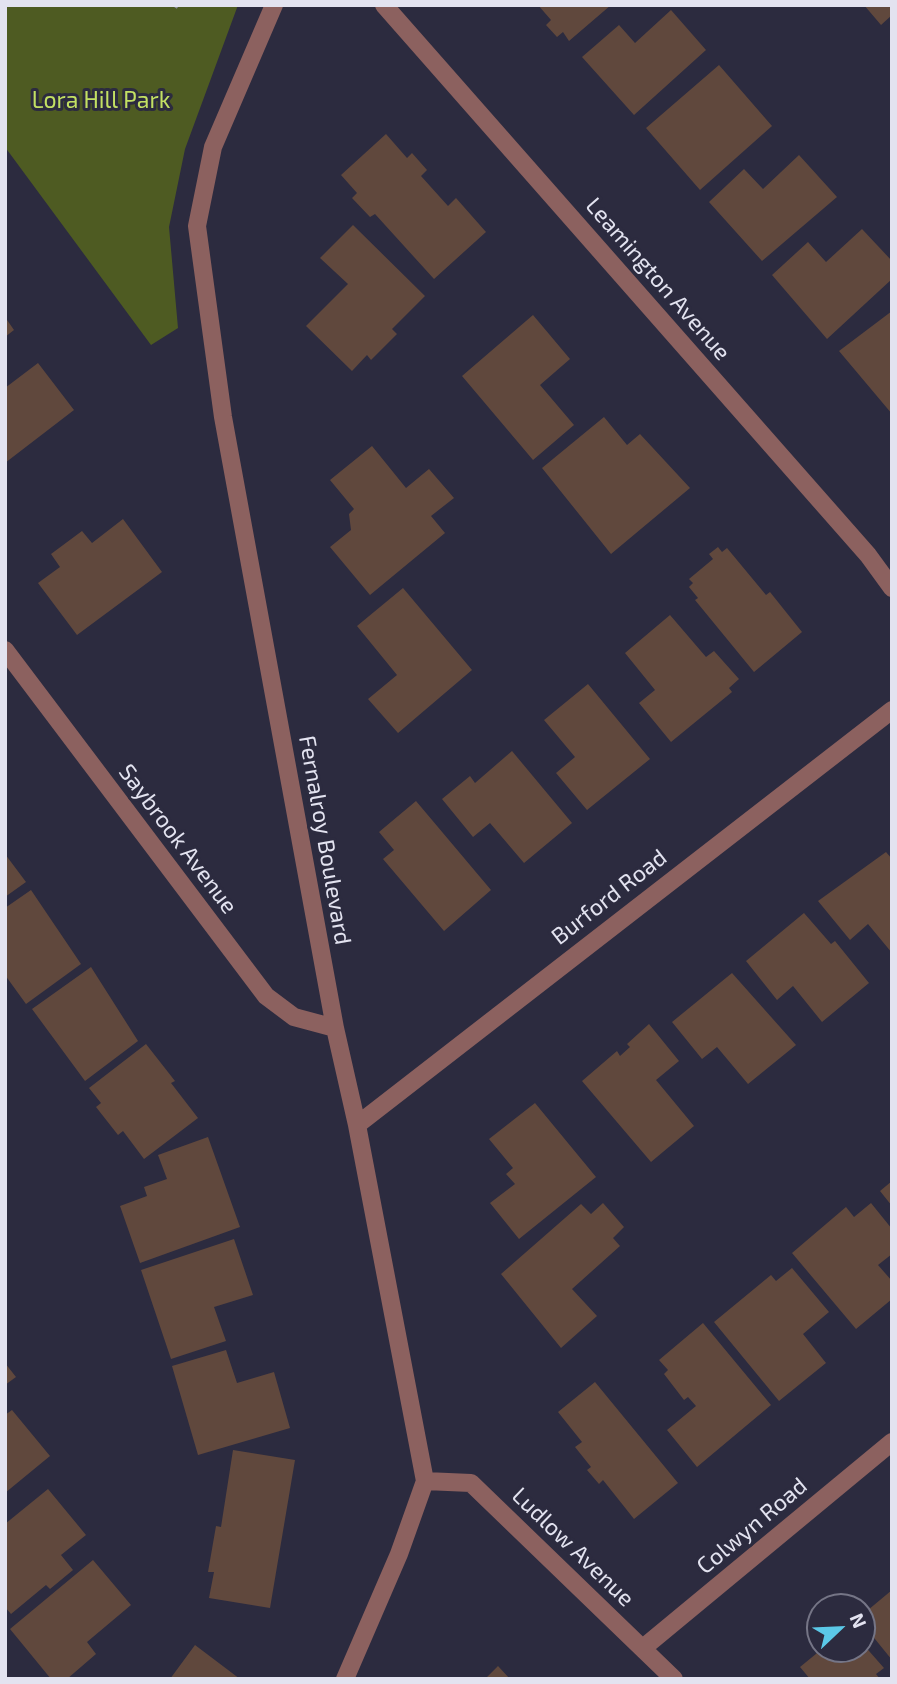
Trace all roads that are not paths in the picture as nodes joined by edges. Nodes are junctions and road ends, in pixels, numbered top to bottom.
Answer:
1 (274, 5) edge
2 (384, 5) edge
3 (892, 588) edge
4 (5, 650) edge
5 (892, 710) edge
6 (335, 1028) junction
7 (357, 1125) junction
8 (892, 1442) edge
9 (425, 1481) junction
10 (643, 1648) junction
11 (345, 1679) edge
12 (674, 1679) edge

1 - 6 street, Fernalroy Boulevard
2 - 3 street, Leamington Avenue
4 - 6 street, Saybrook Avenue
5 - 7 street, Burford Road
6 - 7 street, Fernalroy Boulevard
7 - 9 street, Fernalroy Boulevard
8 - 10 street, Colwyn Road
9 - 10 street, Ludlow Avenue
9 - 11 street, Fernalroy Boulevard
10 - 12 street, Ludlow Avenue

